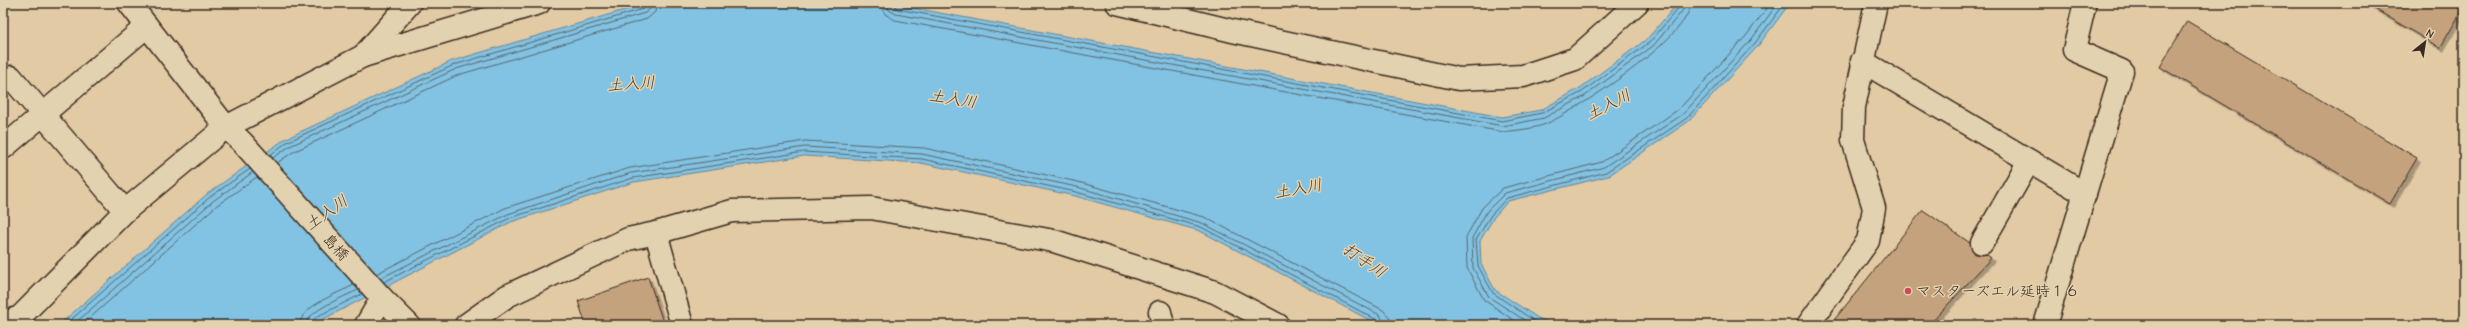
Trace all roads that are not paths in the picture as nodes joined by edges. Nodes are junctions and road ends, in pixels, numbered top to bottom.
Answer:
1 (129, 3) edge
2 (410, 3) edge
3 (539, 3) edge
4 (1117, 3) edge
5 (1637, 3) edge
6 (1876, 3) edge
7 (2085, 3) edge
8 (147, 26) junction
9 (363, 56) junction
10 (1862, 61) junction
11 (11, 77) dead end
12 (43, 114) junction
13 (226, 128) junction
14 (3, 148) edge
15 (2029, 161) junction
16 (2084, 194) junction
17 (125, 211) junction
18 (656, 233) junction
19 (1982, 243) dead end
20 (382, 298) junction
21 (3, 322) edge
22 (366, 325) edge
23 (409, 325) edge
24 (466, 325) edge
25 (682, 325) edge
26 (1278, 325) edge
27 (1808, 325) edge
28 (2045, 325) edge

1 - 8 street, 島橋
2 - 9 street
3 - 9 street
4 - 5 street
6 - 10 street
7 - 16 street
8 - 12 street
8 - 13 street, 島橋
9 - 13 street
10 - 15 street
10 - 27 street
11 - 12 street
12 - 14 street
12 - 17 street
13 - 17 street
13 - 20 street, 島橋
15 - 16 street
15 - 19 street
16 - 28 street
17 - 21 street
18 - 24 street
18 - 25 street
18 - 26 street
20 - 22 street
20 - 23 street, 島橋

